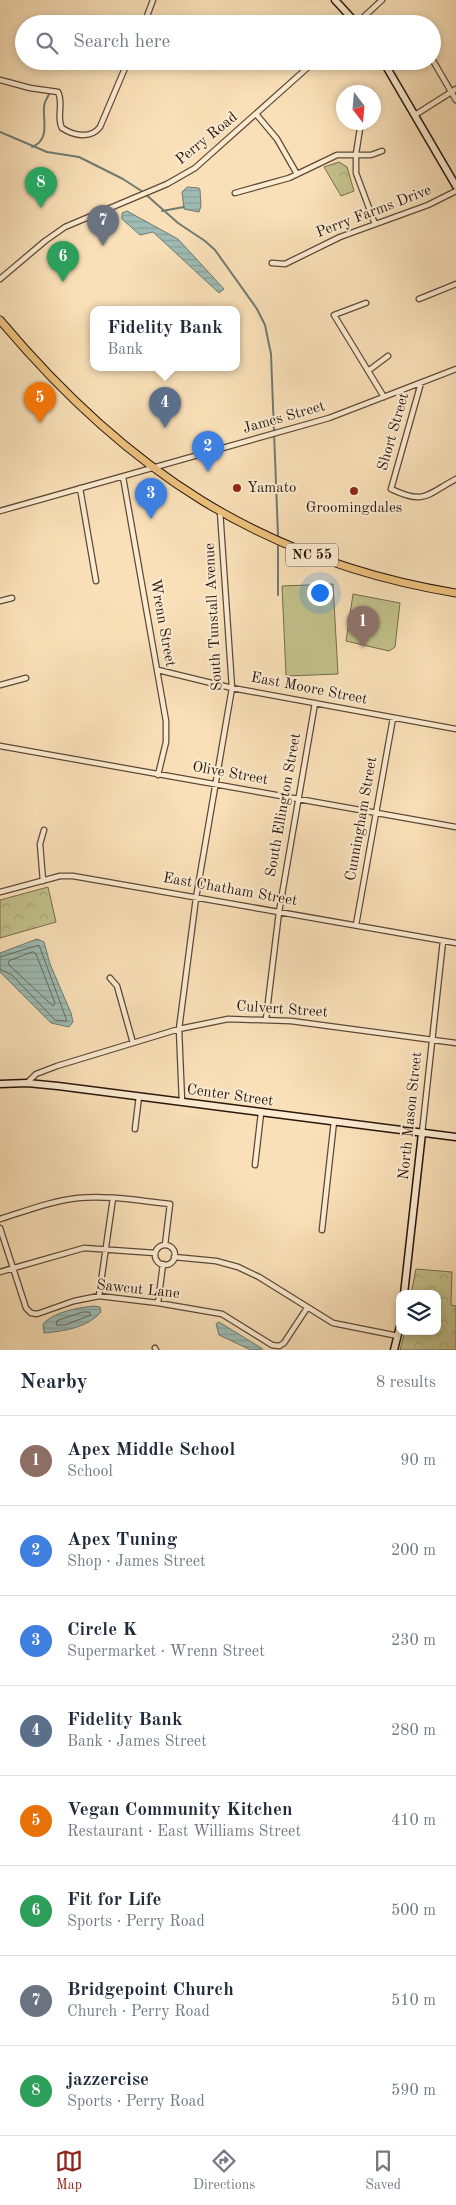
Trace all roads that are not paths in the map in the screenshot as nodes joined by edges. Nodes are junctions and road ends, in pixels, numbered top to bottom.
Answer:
1 (153, 0) edge
2 (335, 0) edge
3 (382, 0) edge
4 (147, 15) edge
5 (348, 15) edge
6 (366, 15) edge
7 (124, 70) edge
8 (305, 70) edge
9 (388, 70) edge
10 (440, 70) edge
11 (0, 80) edge
12 (454, 91) edge
13 (456, 100) edge
14 (256, 114) junction
15 (415, 115) junction
16 (360, 130) edge
17 (382, 151) dead end
18 (356, 154) junction
19 (297, 174) junction
20 (456, 186) edge
21 (456, 191) edge
22 (235, 193) dead end
23 (375, 224) junction
24 (272, 263) dead end
25 (0, 279) edge
26 (456, 284) edge
27 (419, 298) dead end
28 (366, 303) dead end
29 (0, 320) edge
30 (388, 356) dead end
31 (456, 369) edge
32 (368, 371) junction
33 (421, 383) junction
34 (384, 397) junction
35 (154, 469) junction
36 (123, 477) junction
37 (456, 479) edge
38 (80, 488) junction
39 (0, 511) edge
40 (220, 512) junction
41 (96, 581) dead end
42 (456, 593) edge
43 (12, 598) dead end
44 (0, 601) edge
45 (158, 670) junction
46 (26, 678) dead end
47 (0, 685) edge
48 (232, 688) junction
49 (315, 703) junction
50 (392, 718) junction
51 (456, 729) edge
52 (0, 746) edge
53 (158, 775) junction
54 (216, 784) junction
55 (298, 799) junction
56 (376, 812) junction
57 (456, 827) edge
58 (44, 830) dead end
59 (43, 881) junction
60 (0, 892) edge
61 (196, 898) junction
62 (280, 912) junction
63 (356, 925) junction
64 (443, 941) junction
65 (456, 943) edge
66 (110, 978) dead end
67 (266, 1019) junction
68 (179, 1029) junction
69 (432, 1039) junction
70 (456, 1042) edge
71 (133, 1043) junction
72 (28, 1083) junction
73 (0, 1084) edge
74 (139, 1096) junction
75 (182, 1102) junction
76 (261, 1113) junction
77 (334, 1121) junction
78 (135, 1129) dead end
79 (422, 1133) junction
80 (456, 1138) edge
81 (255, 1165) dead end
82 (113, 1198) junction
83 (0, 1219) edge
84 (0, 1228) edge
85 (322, 1230) dead end
86 (165, 1245) junction
87 (106, 1248) junction
88 (155, 1253) junction
89 (174, 1257) junction
90 (163, 1264) junction
91 (14, 1269) junction
92 (1, 1273) edge
93 (404, 1290) edge
94 (99, 1296) junction
95 (158, 1304) junction
96 (307, 1308) junction
97 (398, 1336) joint
98 (394, 1350) edge

1 - 4 street
2 - 5 main road
3 - 6 street
7 - 11 street
8 - 14 street, Perry Road
9 - 15 main road
10 - 12 street
12 - 13 street
12 - 15 street
14 - 19 street
14 - 25 street, Perry Road
15 - 20 main road
16 - 18 street
17 - 18 street
18 - 19 street
18 - 23 street
19 - 22 street
21 - 23 street, Perry Farms Drive
23 - 24 street, Perry Farms Drive
26 - 27 street
28 - 32 street
29 - 35 main road, NC 55
30 - 32 street
31 - 33 street, James Street
32 - 34 street
33 - 34 street, James Street
33 - 37 street, Short Street
34 - 35 street, James Street
35 - 36 street, James Street
35 - 40 main road, NC 55
36 - 38 street, James Street
36 - 45 street, Wrenn Street
38 - 39 street, James Street
38 - 41 street
40 - 42 main road, NC 55
40 - 48 street, South Tunstall Avenue
43 - 44 street
45 - 48 street, East Moore Street
45 - 53 street, Wrenn Street
46 - 47 street
48 - 49 street, East Moore Street
48 - 54 street, South Tunstall Avenue
49 - 50 street, East Moore Street
49 - 55 street, South Ellington Street
50 - 51 street, East Moore Street
50 - 56 street, Cunningham Street
52 - 53 street, Olive Street
53 - 54 street, Olive Street
54 - 55 street, Olive Street
54 - 61 street, South Tunstall Avenue
55 - 56 street, Olive Street
55 - 62 street, South Ellington Street
56 - 57 street, Olive Street
56 - 63 street, Cunningham Street
58 - 59 street
59 - 60 street, East Chatham Street
59 - 61 street, East Chatham Street
61 - 62 street, East Chatham Street
61 - 68 street, South Tunstall Avenue
62 - 63 street, East Chatham Street
62 - 67 street, South Ellington Street
63 - 64 street, East Chatham Street
64 - 65 street, East Chatham Street
64 - 69 street, North Mason Street
66 - 71 street
67 - 68 street, Culvert Street
67 - 69 street, Culvert Street
68 - 71 street, Culvert Street
68 - 75 street, South Tunstall Avenue
69 - 70 street, Culvert Street
69 - 79 street, North Mason Street
71 - 72 street, Culvert Street
72 - 73 main road, Center Street
72 - 74 main road, Center Street
74 - 75 main road, Center Street
74 - 78 street
75 - 76 main road, Center Street
76 - 77 main road, Center Street
76 - 81 street
77 - 79 main road, Center Street
77 - 85 street
79 - 80 main road, Center Street
79 - 93 main road, North Mason Street
82 - 83 street
82 - 86 street
82 - 87 street
84 - 91 street, Sawcut Lane
86 - 88 street
86 - 89 street
87 - 88 street
87 - 91 street
87 - 94 street
88 - 90 street
89 - 90 street
89 - 96 street
90 - 95 street
91 - 92 street
91 - 94 street, Sawcut Lane
94 - 95 street, Sawcut Lane
95 - 96 street, Sawcut Lane
96 - 97 street
97 - 98 main road

